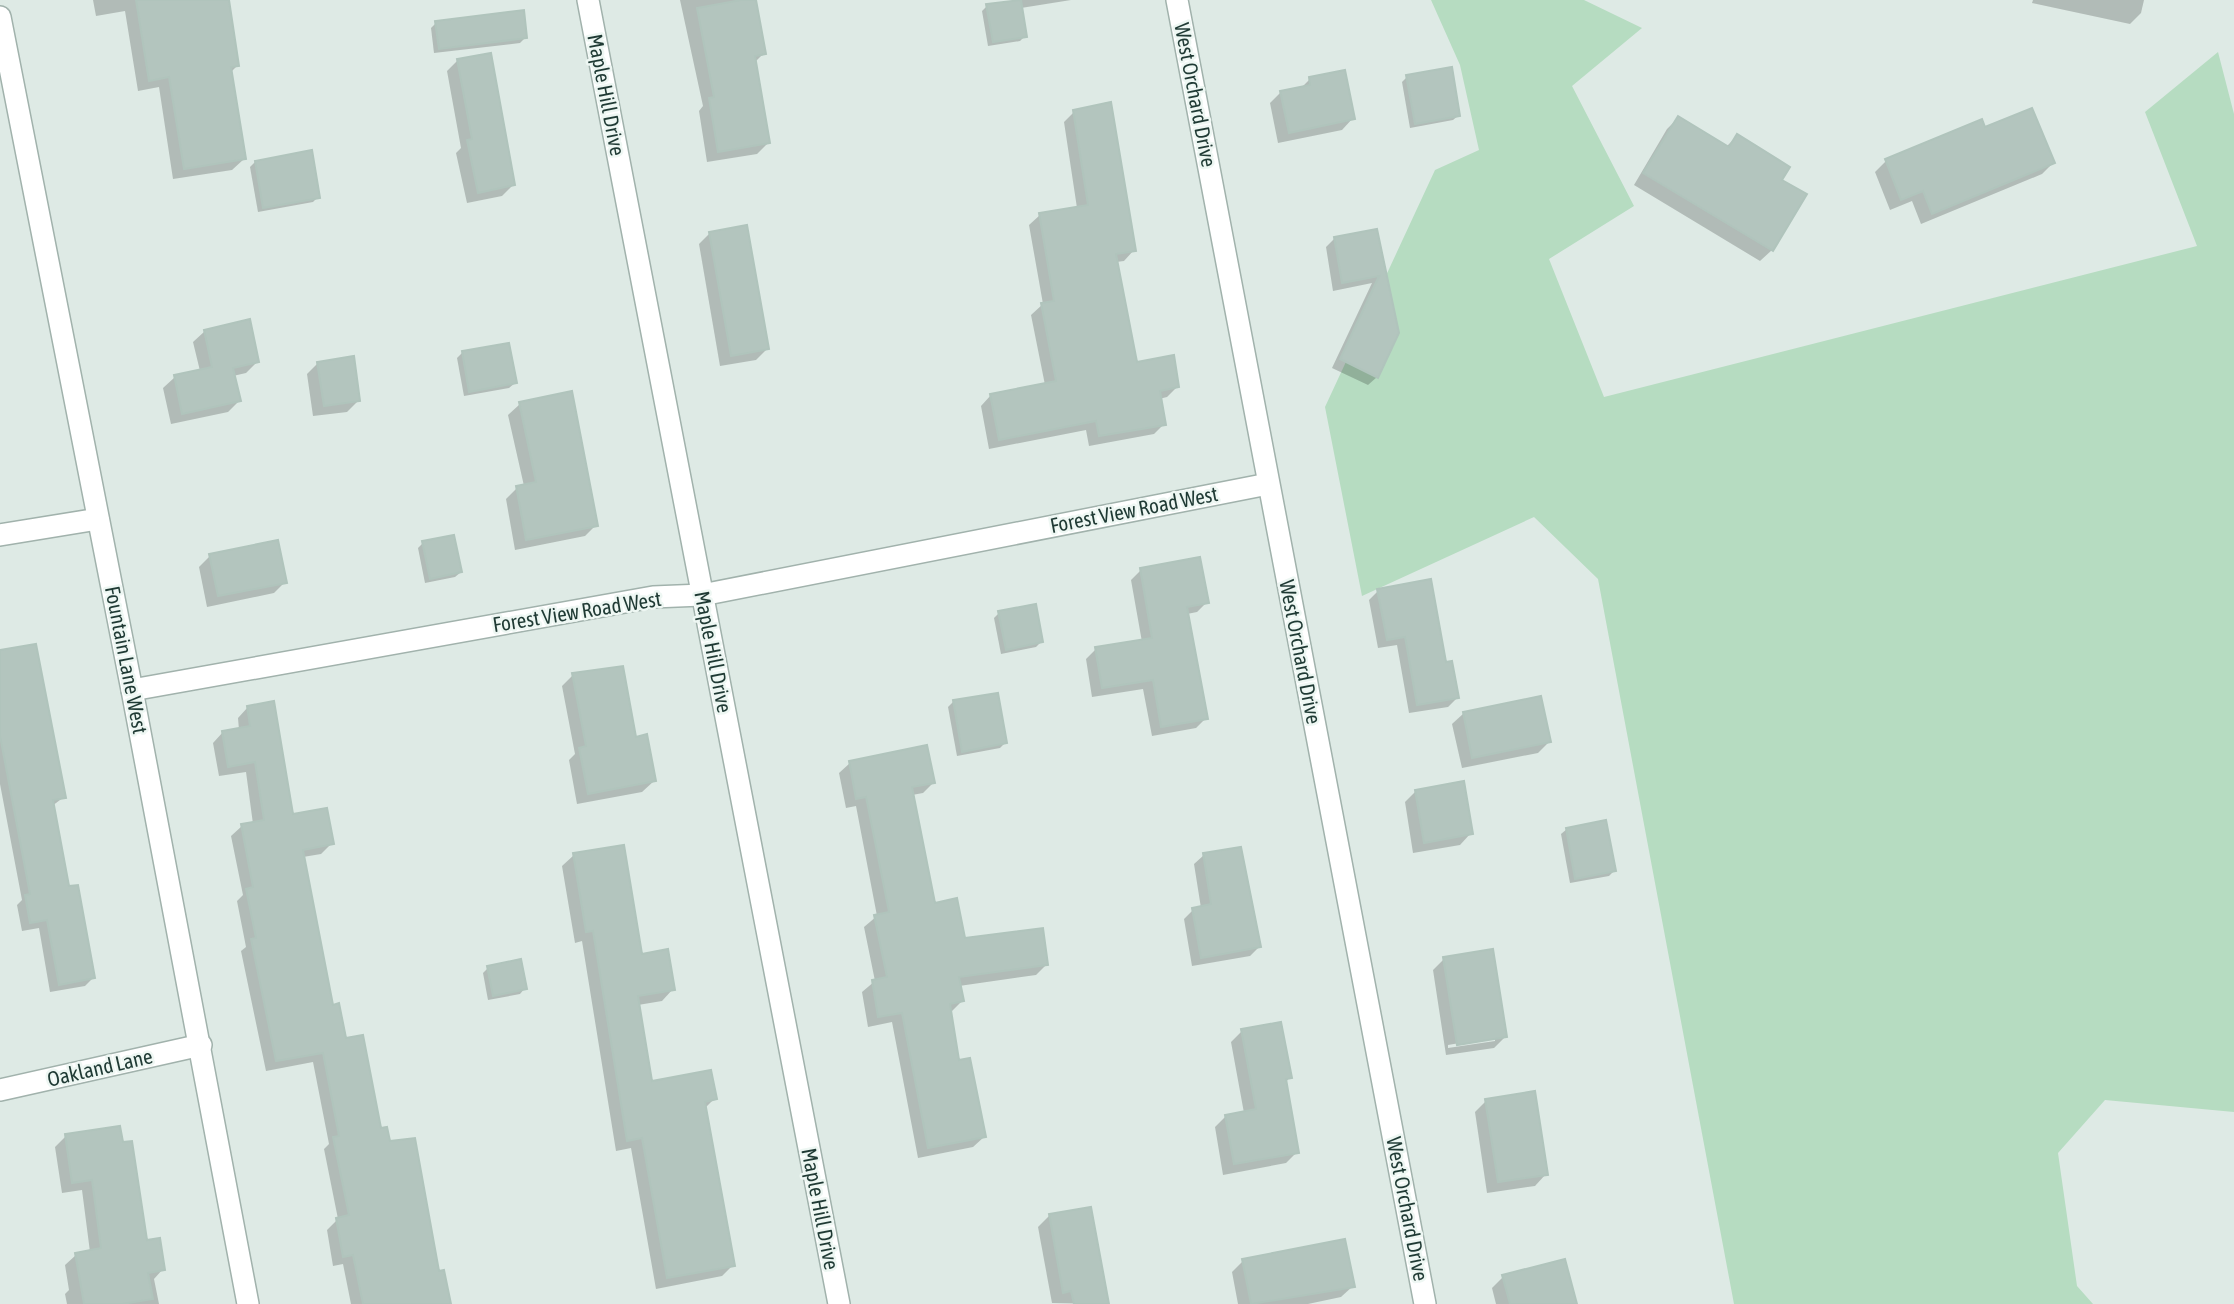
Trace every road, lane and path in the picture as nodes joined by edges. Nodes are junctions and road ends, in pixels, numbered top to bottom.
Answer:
1 (588, 0) edge
2 (1177, 0) edge
3 (0, 17) edge
4 (1268, 484) junction
5 (99, 519) junction
6 (0, 535) edge
7 (702, 595) junction
8 (132, 690) junction
9 (201, 1045) junction
10 (0, 1090) edge
11 (248, 1304) edge
12 (838, 1304) edge
13 (1425, 1304) edge

1 - 7 street, Maple Hill Drive
2 - 4 street, West Orchard Drive
3 - 5 street, Fountain Lane West
4 - 7 street, Forest View Road West
4 - 13 street, West Orchard Drive
5 - 6 street
5 - 8 street, Fountain Lane West
7 - 8 street, Forest View Road West
7 - 12 street, Maple Hill Drive
8 - 9 street, Fountain Lane West
9 - 10 street, Oakland Lane
9 - 11 street, Fountain Lane West

